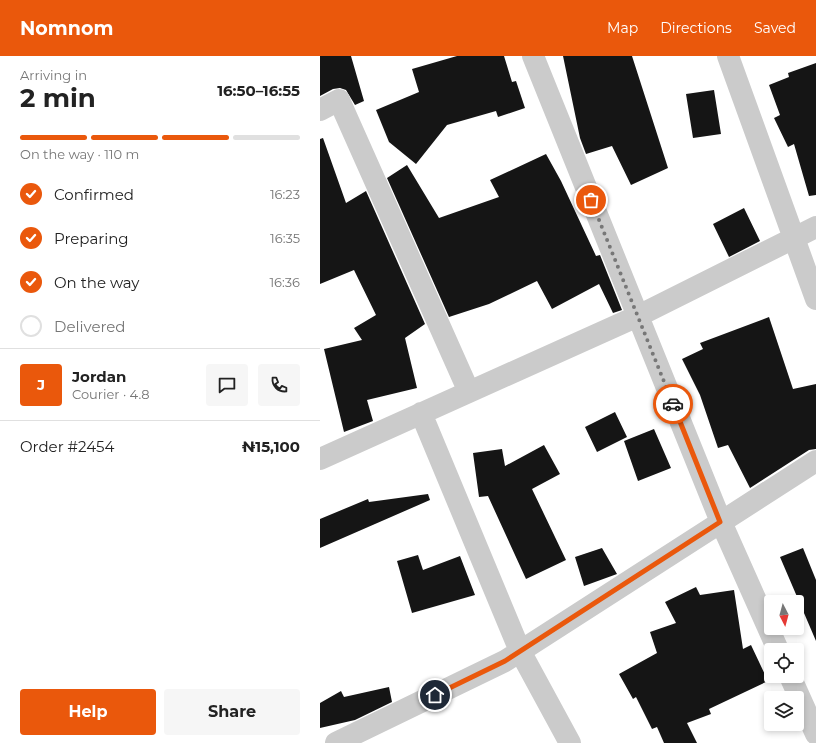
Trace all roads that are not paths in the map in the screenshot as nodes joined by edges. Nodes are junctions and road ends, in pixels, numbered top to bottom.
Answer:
1 (533, 56) edge
2 (728, 56) edge
3 (320, 110) edge
4 (816, 227) edge
5 (793, 237) junction
6 (816, 299) edge
7 (638, 316) junction
8 (470, 392) junction
9 (421, 413) junction
10 (320, 458) edge
11 (816, 461) edge
12 (720, 522) junction
13 (775, 643) edge
14 (520, 651) junction
15 (793, 683) edge
16 (816, 734) edge
17 (336, 743) edge
18 (570, 743) edge

1 - 7 street
2 - 5 street
3 - 8 street
4 - 5 street
5 - 6 street
5 - 7 street
7 - 8 street
7 - 12 street
8 - 9 street
9 - 10 street
9 - 14 street
11 - 12 street
12 - 13 street
12 - 14 street
14 - 17 street
14 - 18 street
15 - 16 street

